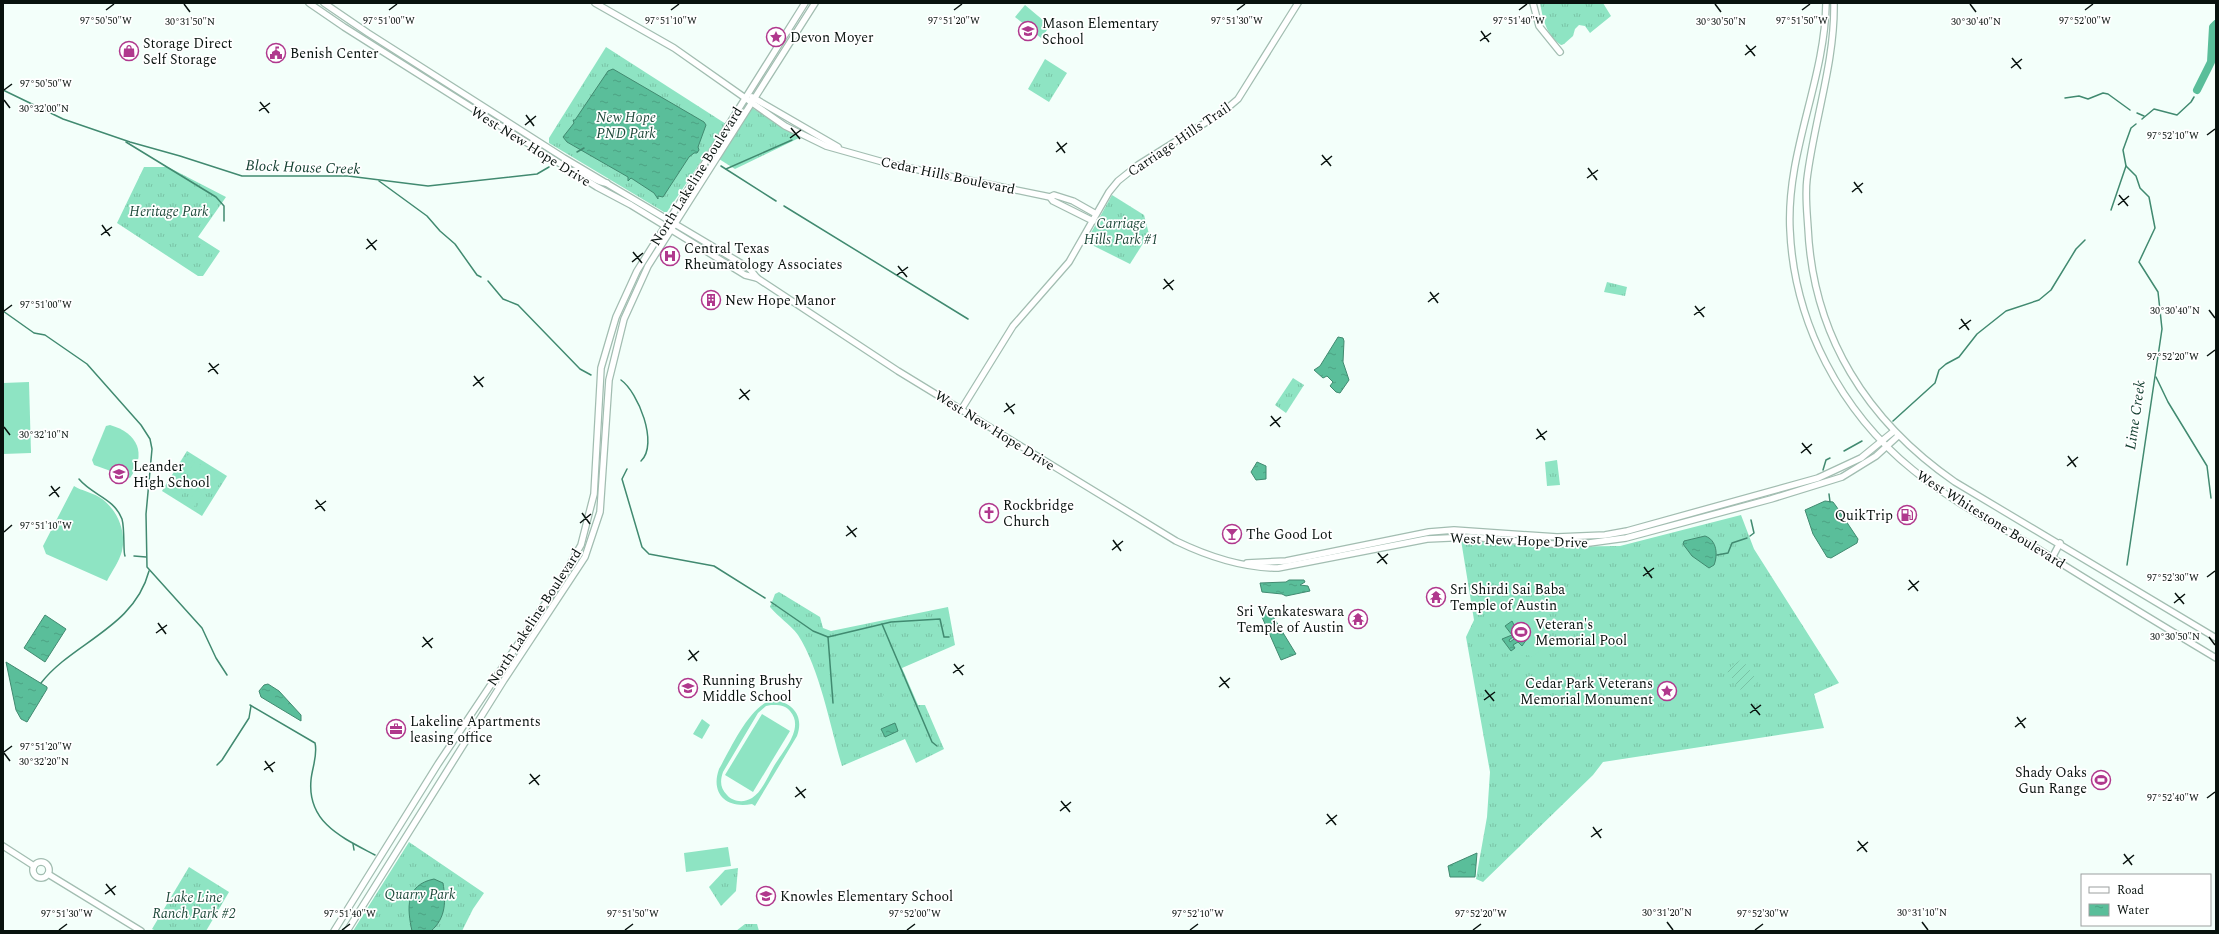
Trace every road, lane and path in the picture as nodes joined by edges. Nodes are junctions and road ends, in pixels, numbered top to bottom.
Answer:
1 (310, 3) edge
2 (324, 3) edge
3 (595, 3) edge
4 (805, 3) edge
5 (814, 3) edge
6 (1298, 3) edge
7 (1533, 3) edge
8 (1826, 3) edge
9 (1834, 3) edge
10 (1560, 52) dead end
11 (746, 96) junction
12 (752, 100) junction
13 (572, 171) junction
14 (608, 183) junction
15 (1050, 197) junction
16 (1096, 214) junction
17 (669, 219) junction
18 (1093, 221) junction
19 (676, 223) junction
20 (664, 226) junction
21 (671, 230) junction
22 (757, 278) junction
23 (961, 410) junction
24 (1894, 431) junction
25 (1898, 436) junction
26 (1882, 442) junction
27 (1887, 447) junction
28 (2060, 543) junction
29 (2052, 558) junction
30 (1241, 563) junction
31 (2216, 638) edge
32 (2216, 658) edge
33 (3, 846) edge
34 (34, 866) junction
35 (48, 874) junction
36 (141, 931) edge
37 (334, 931) edge
38 (347, 931) edge

1 - 13 main road, West New Hope Drive
2 - 14 main road, West New Hope Drive
3 - 11 main road, Cedar Hills Boulevard
4 - 11 main road, North Lakeline Boulevard
5 - 12 main road, North Lakeline Boulevard
6 - 16 main road, Carriage Hills Trail
7 - 10 main road
8 - 26 main road, West Whitestone Boulevard
9 - 24 main road, West Whitestone Boulevard
11 - 12 main road, Cedar Hills Boulevard
11 - 17 main road, North Lakeline Boulevard
12 - 15 main road, Cedar Hills Boulevard
12 - 19 main road, North Lakeline Boulevard
13 - 14 main road
13 - 20 main road, West New Hope Drive
14 - 17 main road, West New Hope Drive
15 - 16 main road, Cedar Hills Boulevard
15 - 18 main road, Cedar Hills Boulevard
16 - 18 main road, Carriage Hills Trail
17 - 19 main road, West New Hope Drive
17 - 20 main road, North Lakeline Boulevard
18 - 23 main road, Carriage Hills Trail
19 - 21 main road, North Lakeline Boulevard
19 - 22 main road, West New Hope Drive
20 - 21 main road, West New Hope Drive
20 - 37 main road, North Lakeline Boulevard
21 - 22 main road, West New Hope Drive
21 - 38 main road, North Lakeline Boulevard
22 - 23 main road, West New Hope Drive
23 - 30 main road, West New Hope Drive
24 - 25 main road, West Whitestone Boulevard
24 - 26 main road, West New Hope Drive
25 - 27 main road, West New Hope Drive
25 - 28 main road, West Whitestone Boulevard
26 - 27 main road, West Whitestone Boulevard
26 - 30 main road, West New Hope Drive
27 - 29 main road, West Whitestone Boulevard
27 - 30 main road, West New Hope Drive
28 - 29 main road
28 - 31 main road, West Whitestone Boulevard
29 - 32 main road, West Whitestone Boulevard
33 - 34 main road
34 - 35 main road
34 - 35 main road
35 - 36 main road

